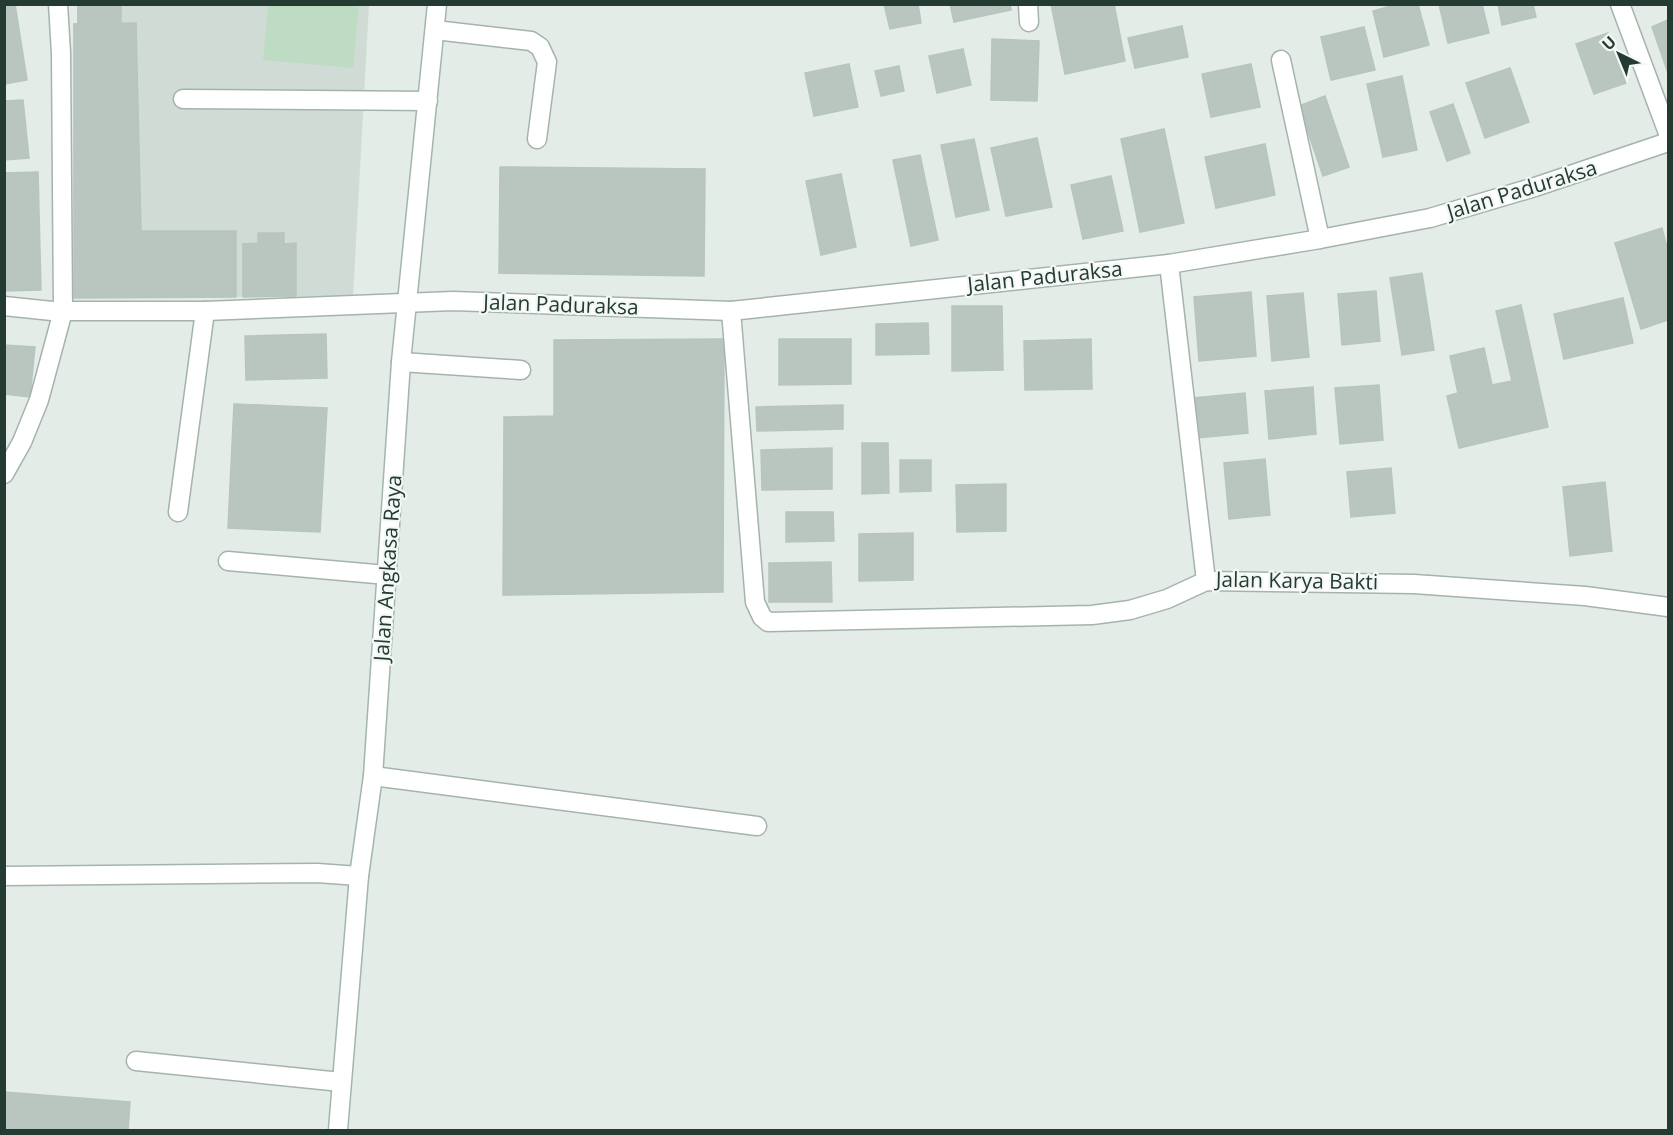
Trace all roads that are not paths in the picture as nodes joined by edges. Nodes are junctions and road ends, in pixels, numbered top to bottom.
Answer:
1 (58, 4) edge
2 (437, 4) edge
3 (1620, 4) edge
4 (435, 30) junction
5 (1281, 60) dead end
6 (183, 99) dead end
7 (428, 100) junction
8 (1668, 133) edge
9 (537, 140) dead end
10 (1668, 142) edge
11 (1320, 239) junction
12 (1169, 264) junction
13 (408, 303) junction
14 (4, 306) edge
15 (51, 310) junction
16 (205, 311) junction
17 (731, 311) junction
18 (401, 362) junction
19 (521, 370) dead end
20 (4, 474) edge
21 (178, 512) dead end
22 (228, 561) dead end
23 (387, 575) junction
24 (1206, 581) junction
25 (1668, 607) edge
26 (373, 776) junction
27 (757, 826) dead end
28 (4, 876) edge
29 (359, 876) junction
30 (136, 1061) dead end
31 (341, 1082) junction
32 (338, 1131) edge

1 - 15 street
2 - 4 street, Jalan Angkasa Raya
3 - 8 street
4 - 7 street, Jalan Angkasa Raya
4 - 9 street
5 - 11 street
6 - 7 street
7 - 13 street, Jalan Angkasa Raya
10 - 11 street, Jalan Paduraksa
11 - 12 street, Jalan Paduraksa
12 - 17 street, Jalan Paduraksa
12 - 24 street, Jalan Karya Bakti
13 - 16 street, Jalan Paduraksa
13 - 17 street, Jalan Paduraksa
13 - 18 street, Jalan Angkasa Raya
14 - 15 street, Jalan Paduraksa
15 - 16 street, Jalan Paduraksa
15 - 20 street
16 - 21 street
17 - 24 street
18 - 19 street
18 - 23 street, Jalan Angkasa Raya
22 - 23 street
23 - 26 street, Jalan Angkasa Raya
24 - 25 street, Jalan Karya Bakti
26 - 27 street
26 - 29 street, Jalan Angkasa Raya
28 - 29 street
29 - 31 street, Jalan Angkasa Raya
30 - 31 street
31 - 32 street, Jalan Angkasa Raya

